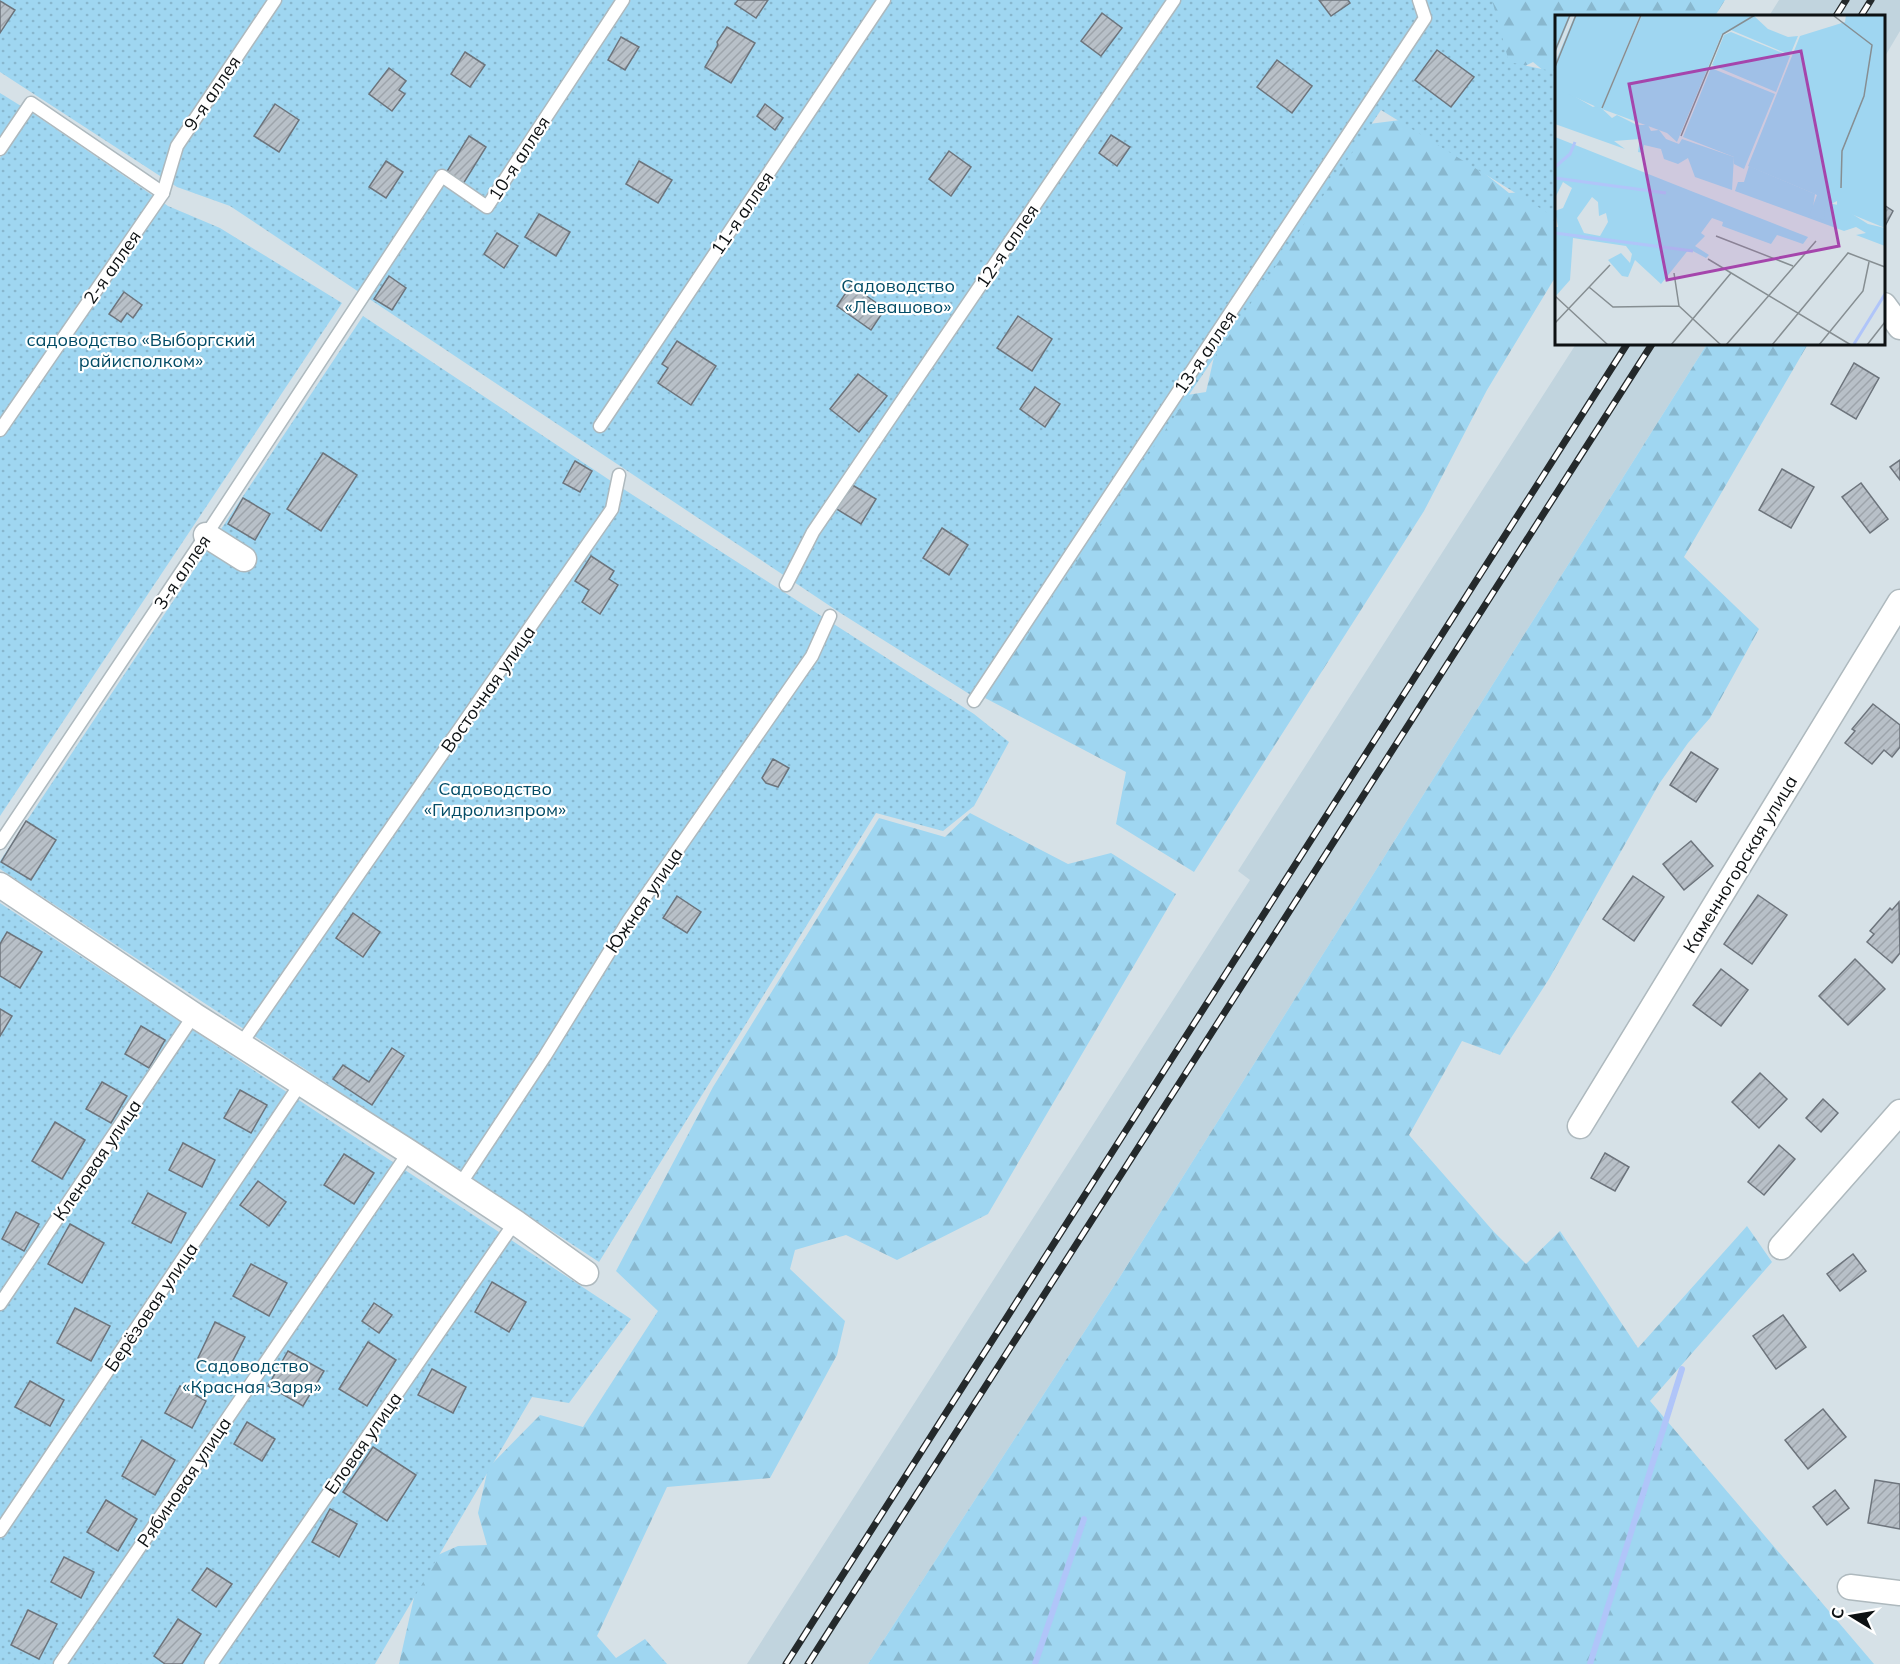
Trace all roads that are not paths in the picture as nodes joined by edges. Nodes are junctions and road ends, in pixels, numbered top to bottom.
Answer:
1 (275, 0) edge
2 (623, 0) edge
3 (884, 0) edge
4 (1174, 0) edge
5 (1419, 0) edge
6 (0, 149) edge
7 (164, 194) junction
8 (362, 300) joint
9 (1885, 306) edge
10 (1900, 327) edge
11 (600, 426) dead end
12 (0, 430) edge
13 (619, 475) dead end
14 (206, 536) junction
15 (244, 559) dead end
16 (786, 585) dead end
17 (1900, 602) edge
18 (830, 616) dead end
19 (974, 700) dead end
20 (0, 843) edge
21 (0, 885) edge
22 (194, 1015) junction
23 (241, 1044) junction
24 (301, 1083) junction
25 (1900, 1112) edge
26 (1580, 1126) dead end
27 (409, 1152) junction
28 (459, 1186) junction
29 (515, 1222) junction
30 (1781, 1247) dead end
31 (586, 1273) dead end
32 (0, 1304) edge
33 (0, 1531) edge
34 (1850, 1587) dead end
35 (1900, 1593) edge
36 (60, 1664) edge
37 (211, 1664) edge

1 - 7 lane, 9-я аллея
2 - 8 lane, 10-я аллея
3 - 11 lane, 11-я аллея
4 - 16 lane, 12-я аллея
5 - 19 lane, 13-я аллея
6 - 7 lane
7 - 12 lane, 2-я аллея
8 - 14 lane, 3-я аллея
9 - 10 street
13 - 23 lane, Восточная улица
14 - 15 street
14 - 20 lane, 3-я аллея
17 - 26 street, Каменногорская улица
18 - 28 lane, Южная улица
21 - 22 street
22 - 23 street
22 - 32 lane, Кленовая улица
23 - 24 street
24 - 27 street
24 - 33 lane, Берёзовая улица
25 - 30 street
27 - 28 street
27 - 36 lane, Рябиновая улица
28 - 29 street
29 - 31 street
29 - 37 lane, Еловая улица
34 - 35 street

